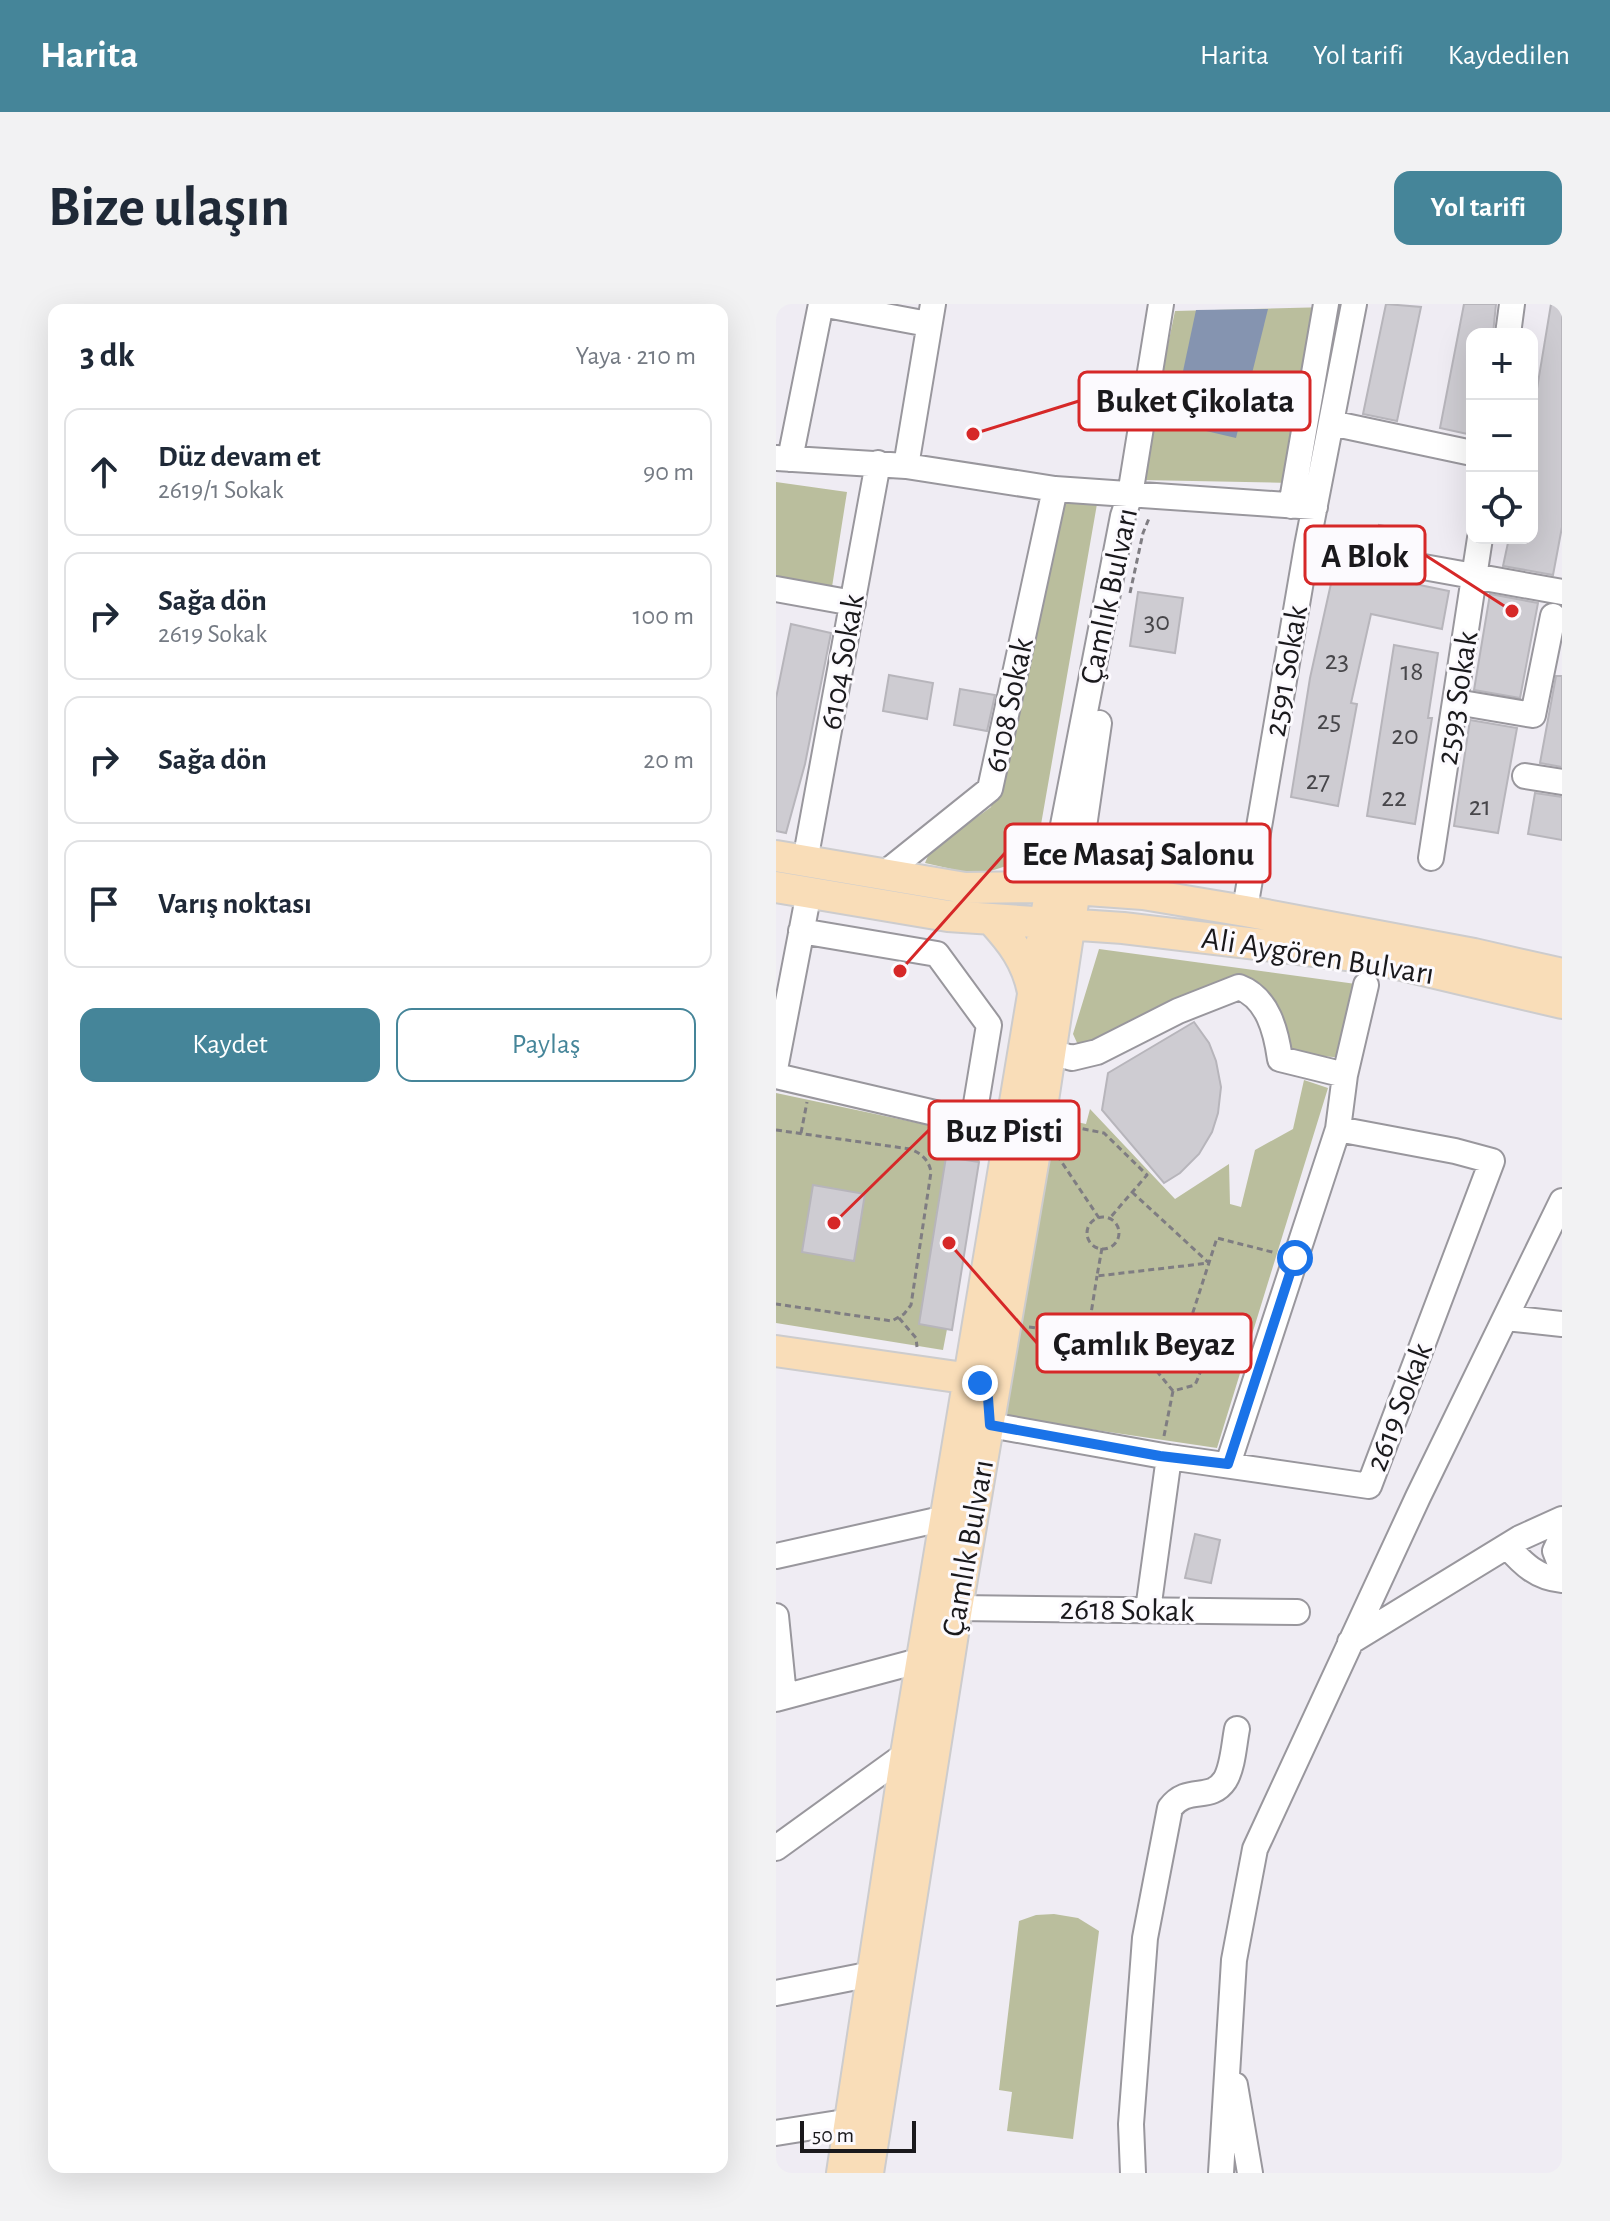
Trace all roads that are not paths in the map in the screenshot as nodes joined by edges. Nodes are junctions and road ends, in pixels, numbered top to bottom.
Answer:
1 (821, 304) edge
2 (1161, 304) edge
3 (1326, 304) edge
4 (1354, 304) edge
5 (1512, 304) edge
6 (930, 314) edge
7 (1509, 328) edge
8 (1331, 423) junction
9 (1466, 452) edge
10 (783, 458) edge
11 (878, 463) junction
12 (906, 466) junction
13 (1055, 489) junction
14 (1142, 496) junction
15 (1303, 506) junction
16 (1479, 544) edge
17 (1307, 546) junction
18 (1476, 577) junction
19 (776, 589) edge
20 (1562, 592) edge
21 (853, 603) junction
22 (1553, 616) dead end
23 (1456, 702) junction
24 (1525, 776) dead end
25 (1562, 782) edge
26 (1072, 828) junction
27 (791, 858) edge
28 (1431, 858) dead end
29 (884, 874) junction
30 (776, 887) edge
31 (1009, 887) junction
32 (1063, 888) junction
33 (809, 892) junction
34 (1143, 894) junction
35 (1247, 897) dead end
36 (991, 919) junction
37 (1059, 923) junction
38 (1123, 928) junction
39 (801, 931) junction
40 (1562, 974) edge
41 (1366, 985) dead end
42 (1047, 998) junction
43 (1562, 1003) edge
44 (1051, 1052) junction
45 (776, 1064) edge
46 (1345, 1075) junction
47 (776, 1076) edge
48 (973, 1122) junction
49 (1026, 1126) junction
50 (1338, 1129) junction
51 (1562, 1201) edge
52 (1506, 1318) junction
53 (1562, 1324) edge
54 (776, 1351) edge
55 (961, 1385) junction
56 (990, 1425) junction
57 (1165, 1456) junction
58 (1228, 1464) junction
59 (946, 1518) junction
60 (1562, 1519) edge
61 (1562, 1536) edge
62 (1507, 1546) junction
63 (776, 1556) edge
64 (1562, 1569) edge
65 (1562, 1580) edge
66 (957, 1608) junction
67 (1148, 1610) junction
68 (1297, 1612) dead end
69 (776, 1616) edge
70 (1350, 1642) junction
71 (922, 1660) junction
72 (780, 1697) edge
73 (1237, 1729) dead end
74 (906, 1754) junction
75 (776, 1848) edge
76 (872, 1974) junction
77 (776, 1993) edge
78 (1230, 2037) junction
79 (851, 2121) junction
80 (776, 2133) edge
81 (842, 2173) edge
82 (868, 2173) edge
83 (1133, 2173) edge
84 (1221, 2173) edge
85 (1250, 2173) edge

1 - 6 street
1 - 10 street
2 - 14 street, Çamlık Bulvarı
3 - 15 street, 2591 Sokak
4 - 8 street, 2591 Sokak
5 - 7 street
6 - 12 street
8 - 9 street
8 - 15 street, 2591 Sokak
10 - 11 street
11 - 12 street
11 - 21 street, 6104 Sokak
12 - 13 street
13 - 14 street
13 - 29 street, 6108 Sokak
14 - 15 street
14 - 26 street, Çamlık Bulvarı
15 - 17 street, 2591 Sokak
16 - 18 street, 2593 Sokak
17 - 18 street
17 - 35 street, 2591 Sokak
18 - 20 street
18 - 23 street, 2593 Sokak
19 - 21 street
21 - 27 street, 6104 Sokak
22 - 23 street
23 - 28 street, 2593 Sokak
24 - 25 street
26 - 31 street
26 - 32 street, Çamlık Bulvarı
26 - 34 street
27 - 29 main road, Ali Aygören Bulvarı
29 - 31 main road, Ali Aygören Bulvarı
30 - 33 main road, Ali Aygören Bulvarı
31 - 32 main road, Ali Aygören Bulvarı
32 - 34 main road, Ali Aygören Bulvarı
32 - 37 main road, Çamlık Bulvarı
33 - 36 main road, Ali Aygören Bulvarı
33 - 39 street
34 - 40 main road, Ali Aygören Bulvarı
36 - 37 main road, Ali Aygören Bulvarı
36 - 42 main road
37 - 38 main road, Ali Aygören Bulvarı
37 - 42 main road, Çamlık Bulvarı
38 - 42 main road
38 - 43 main road, Ali Aygören Bulvarı
39 - 45 street
39 - 48 street
41 - 46 street
42 - 44 main road, Çamlık Bulvarı
42 - 49 main road
44 - 46 street
44 - 49 main road, Çamlık Bulvarı
46 - 50 street
47 - 48 street
48 - 49 street
49 - 55 main road, Çamlık Bulvarı
49 - 56 main road, Çamlık Bulvarı
50 - 58 street
50 - 58 street, 2619 Sokak
51 - 52 street
52 - 53 street
52 - 70 street
54 - 55 main road
55 - 56 street
55 - 59 main road, Çamlık Bulvarı
56 - 57 street, 2619 Sokak
56 - 66 main road, Çamlık Bulvarı
57 - 58 street, 2619 Sokak
57 - 67 street
59 - 63 street
59 - 71 main road, Çamlık Bulvarı
60 - 62 street
61 - 64 street
62 - 65 street
62 - 70 street
66 - 67 street, 2618 Sokak
66 - 82 main road, Çamlık Bulvarı
67 - 68 street, 2618 Sokak
69 - 72 street
70 - 78 street
71 - 72 street
71 - 74 main road, Çamlık Bulvarı
73 - 83 street
74 - 75 street
74 - 76 main road, Çamlık Bulvarı
76 - 77 street
76 - 79 main road, Çamlık Bulvarı
78 - 84 street
78 - 85 street
79 - 80 street
79 - 81 main road, Çamlık Bulvarı

